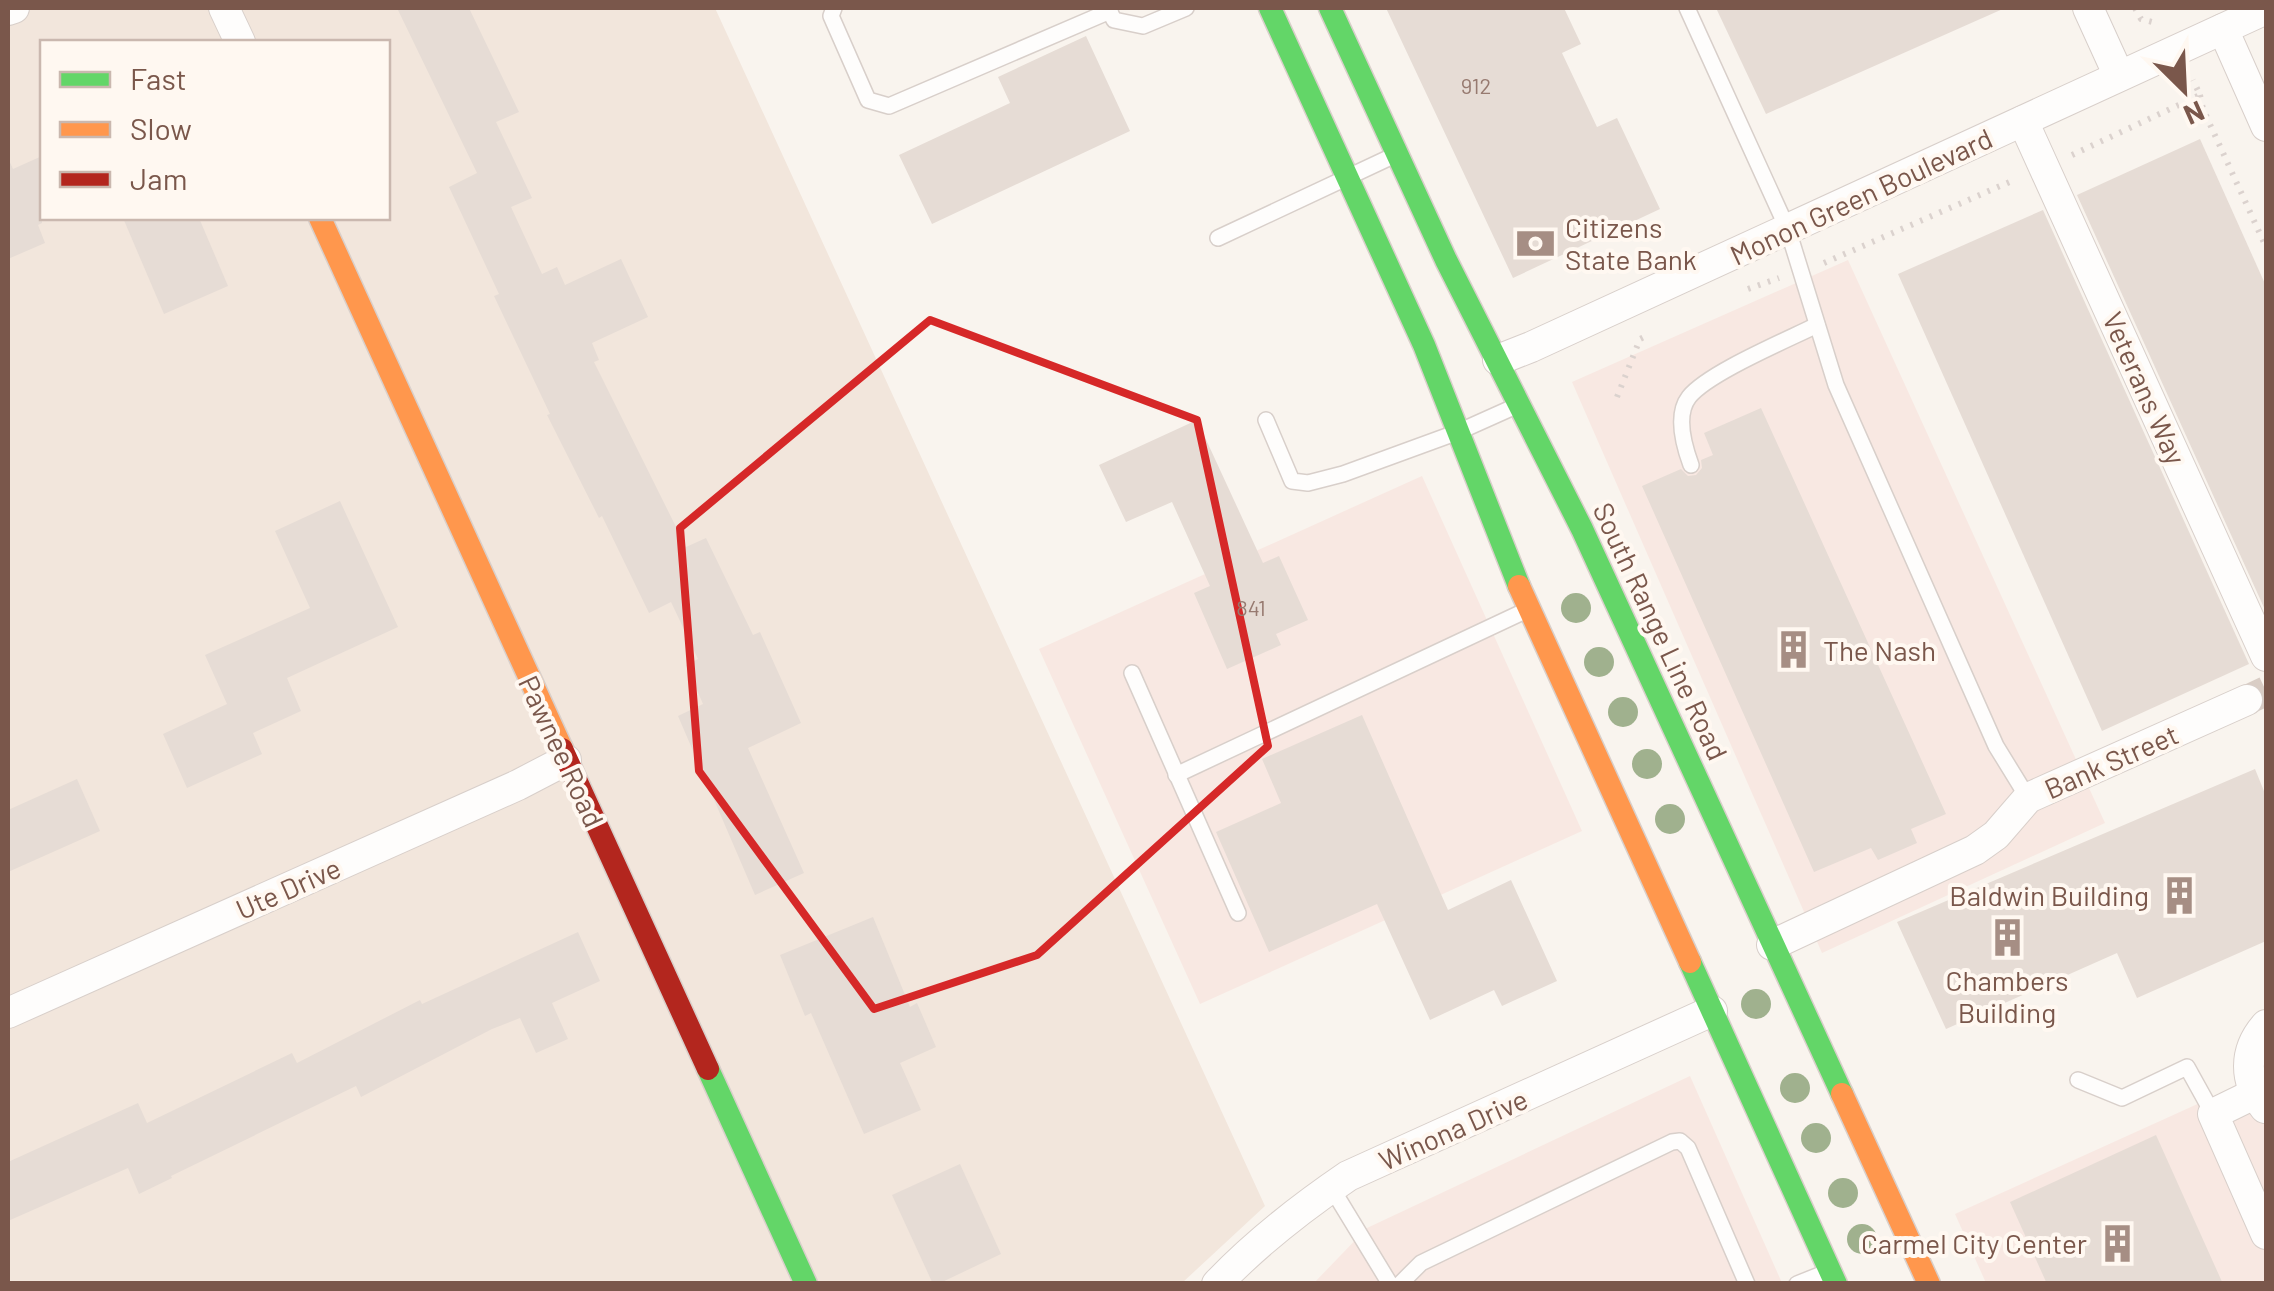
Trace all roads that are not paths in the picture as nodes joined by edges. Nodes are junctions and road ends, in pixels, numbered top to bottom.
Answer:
1 (224, 8) edge
2 (834, 8) edge
3 (1186, 8) edge
4 (1270, 8) edge
5 (1330, 8) edge
6 (1686, 8) edge
7 (2088, 8) edge
8 (1109, 9) edge
9 (2266, 9) edge
10 (2223, 29) junction
11 (239, 40) edge
12 (2119, 76) junction
13 (2023, 121) junction
14 (2266, 126) edge
15 (1398, 154) junction
16 (1348, 177) junction
17 (321, 220) edge
18 (1788, 230) junction
19 (1218, 238) dead end
20 (1818, 325) junction
21 (1498, 360) junction
22 (1520, 404) junction
23 (1266, 420) dead end
24 (1458, 432) junction
25 (1691, 465) dead end
26 (1530, 608) junction
27 (2266, 656) edge
28 (1132, 673) dead end
29 (2247, 700) tunnel mouth
30 (566, 760) junction
31 (1176, 775) junction
32 (2028, 798) junction
33 (1238, 912) dead end
34 (1772, 945) junction
35 (1712, 1011) junction
36 (8, 1012) edge
37 (2266, 1025) edge
38 (2078, 1080) dead end
39 (2260, 1102) edge
40 (2213, 1114) junction
41 (1331, 1188) junction
42 (2266, 1234) edge
43 (1833, 1277) edge
44 (806, 1284) edge
45 (1217, 1284) edge
46 (1390, 1284) edge
47 (1400, 1284) edge
48 (1747, 1284) edge
49 (1797, 1284) edge
50 (1929, 1284) edge

1 - 11 street
2 - 8 lane
3 - 8 lane
4 - 16 main road
5 - 15 main road, South Range Line Road
6 - 18 lane
7 - 12 street
9 - 10 street, Monon Green Boulevard
10 - 12 street, Monon Green Boulevard
10 - 14 street
12 - 13 street, Monon Green Boulevard
13 - 18 street, Monon Green Boulevard
13 - 27 street, Veterans Way
15 - 16 lane
15 - 21 main road, South Range Line Road
16 - 19 lane
16 - 24 main road
17 - 30 main road, Pawnee Road
18 - 20 lane
18 - 21 street, Monon Green Boulevard
20 - 25 lane
20 - 32 lane
21 - 22 main road, South Range Line Road
22 - 24 lane
22 - 34 main road, South Range Line Road
23 - 24 lane
24 - 26 main road
26 - 31 lane
26 - 35 main road
28 - 31 lane
29 - 32 street, Bank Street
30 - 36 street, Ute Drive
30 - 44 main road, Pawnee Road
31 - 33 lane
32 - 34 street, Bank Street
34 - 50 main road, South Range Line Road
35 - 41 street, Winona Drive
35 - 43 main road
37 - 39 street
38 - 40 lane
39 - 40 street
40 - 42 street
41 - 45 street, Winona Drive
41 - 46 lane
43 - 49 lane
47 - 48 lane

